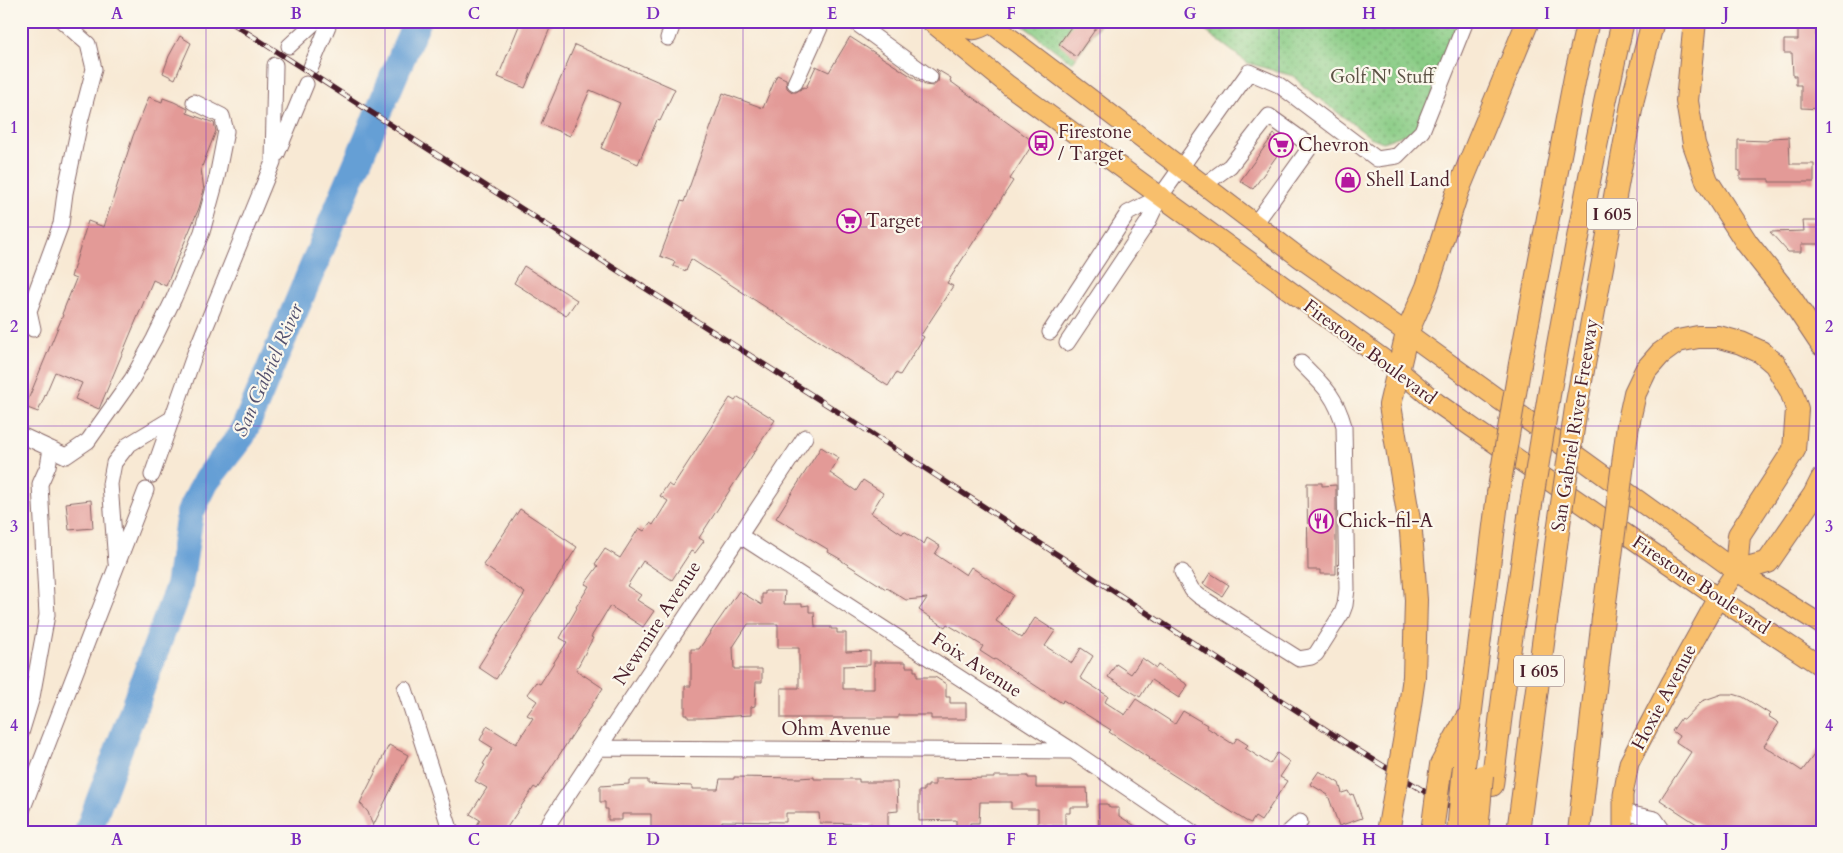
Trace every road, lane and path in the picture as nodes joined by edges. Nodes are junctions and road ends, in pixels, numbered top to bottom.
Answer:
1 (62, 21) edge
2 (316, 21) edge
3 (330, 21) edge
4 (674, 21) edge
5 (823, 21) edge
6 (853, 21) edge
7 (930, 21) edge
8 (955, 21) edge
9 (1466, 21) edge
10 (1528, 21) edge
11 (1588, 21) edge
12 (1613, 21) edge
13 (1624, 21) edge
14 (1653, 21) edge
15 (1695, 21) edge
16 (989, 22) edge
17 (668, 38) dead end
18 (288, 46) dead end
19 (274, 65) dead end
20 (311, 67) dead end
21 (930, 77) dead end
22 (795, 83) dead end
23 (306, 84) dead end
24 (194, 102) dead end
25 (273, 162) junction
26 (1181, 167) junction
27 (1204, 185) junction
28 (1160, 197) junction
29 (1255, 224) junction
30 (33, 329) dead end
31 (1050, 332) dead end
32 (1407, 333) junction
33 (1066, 343) dead end
34 (1822, 345) edge
35 (1301, 363) dead end
36 (1397, 369) junction
37 (1544, 385) junction
38 (171, 419) junction
39 (21, 435) edge
40 (805, 437) dead end
41 (50, 449) junction
42 (152, 475) dead end
43 (1822, 478) edge
44 (146, 490) dead end
45 (739, 534) junction
46 (116, 569) junction
47 (1736, 571) junction
48 (1182, 572) dead end
49 (1718, 598) junction
50 (1822, 625) edge
51 (1822, 667) edge
52 (405, 689) dead end
53 (1472, 708) junction
54 (21, 733) edge
55 (600, 748) junction
56 (1073, 751) junction
57 (1480, 776) junction
58 (1623, 812) junction
59 (21, 813) edge
60 (1580, 821) edge
61 (450, 832) edge
62 (543, 832) edge
63 (1192, 832) edge
64 (1388, 832) edge
65 (1432, 832) edge
66 (1458, 832) edge
67 (1477, 832) edge
68 (1488, 832) edge
69 (1518, 832) edge
70 (1623, 832) edge
71 (1664, 832) edge

1 - 30 street
2 - 18 street
3 - 20 street
4 - 17 street
5 - 22 street
6 - 21 street
7 - 28 main road, Firestone Boulevard
8 - 16 main road
9 - 26 street
10 - 32 highway
11 - 53 highway, bridge
12 - 37 highway
13 - 37 highway
14 - 69 highway, San Gabriel River Freeway / I 605, bridge
15 - 34 highway
16 - 26 main road, Firestone Boulevard
19 - 25 street
23 - 25 street
24 - 41 street
25 - 38 street
26 - 27 main road, Firestone Boulevard
26 - 28 street
27 - 29 main road, Firestone Boulevard
27 - 29 street
28 - 31 street
28 - 33 street
28 - 36 main road, Firestone Boulevard
29 - 32 main road, Firestone Boulevard
32 - 36 highway
32 - 47 main road, Firestone Boulevard
35 - 48 street
36 - 49 main road, Firestone Boulevard
36 - 64 highway, bridge
37 - 57 highway
38 - 42 street
38 - 46 street
39 - 41 street
40 - 45 street, Newmire Avenue
41 - 54 street
43 - 47 highway
44 - 46 street
45 - 55 street, Newmire Avenue
45 - 56 street, Foix Avenue
46 - 59 street
47 - 49 main road, Hoxie Avenue
47 - 50 main road, Firestone Boulevard
47 - 60 highway, bridge
49 - 51 main road, Firestone Boulevard
49 - 58 main road, Hoxie Avenue
52 - 61 street
53 - 57 highway
53 - 65 highway, bridge
55 - 56 street, Ohm Avenue
55 - 62 street, Newmire Avenue
56 - 63 street, Foix Avenue
57 - 66 highway, bridge
57 - 67 highway, bridge
57 - 68 highway
58 - 70 main road, Hoxie Avenue
58 - 71 street

